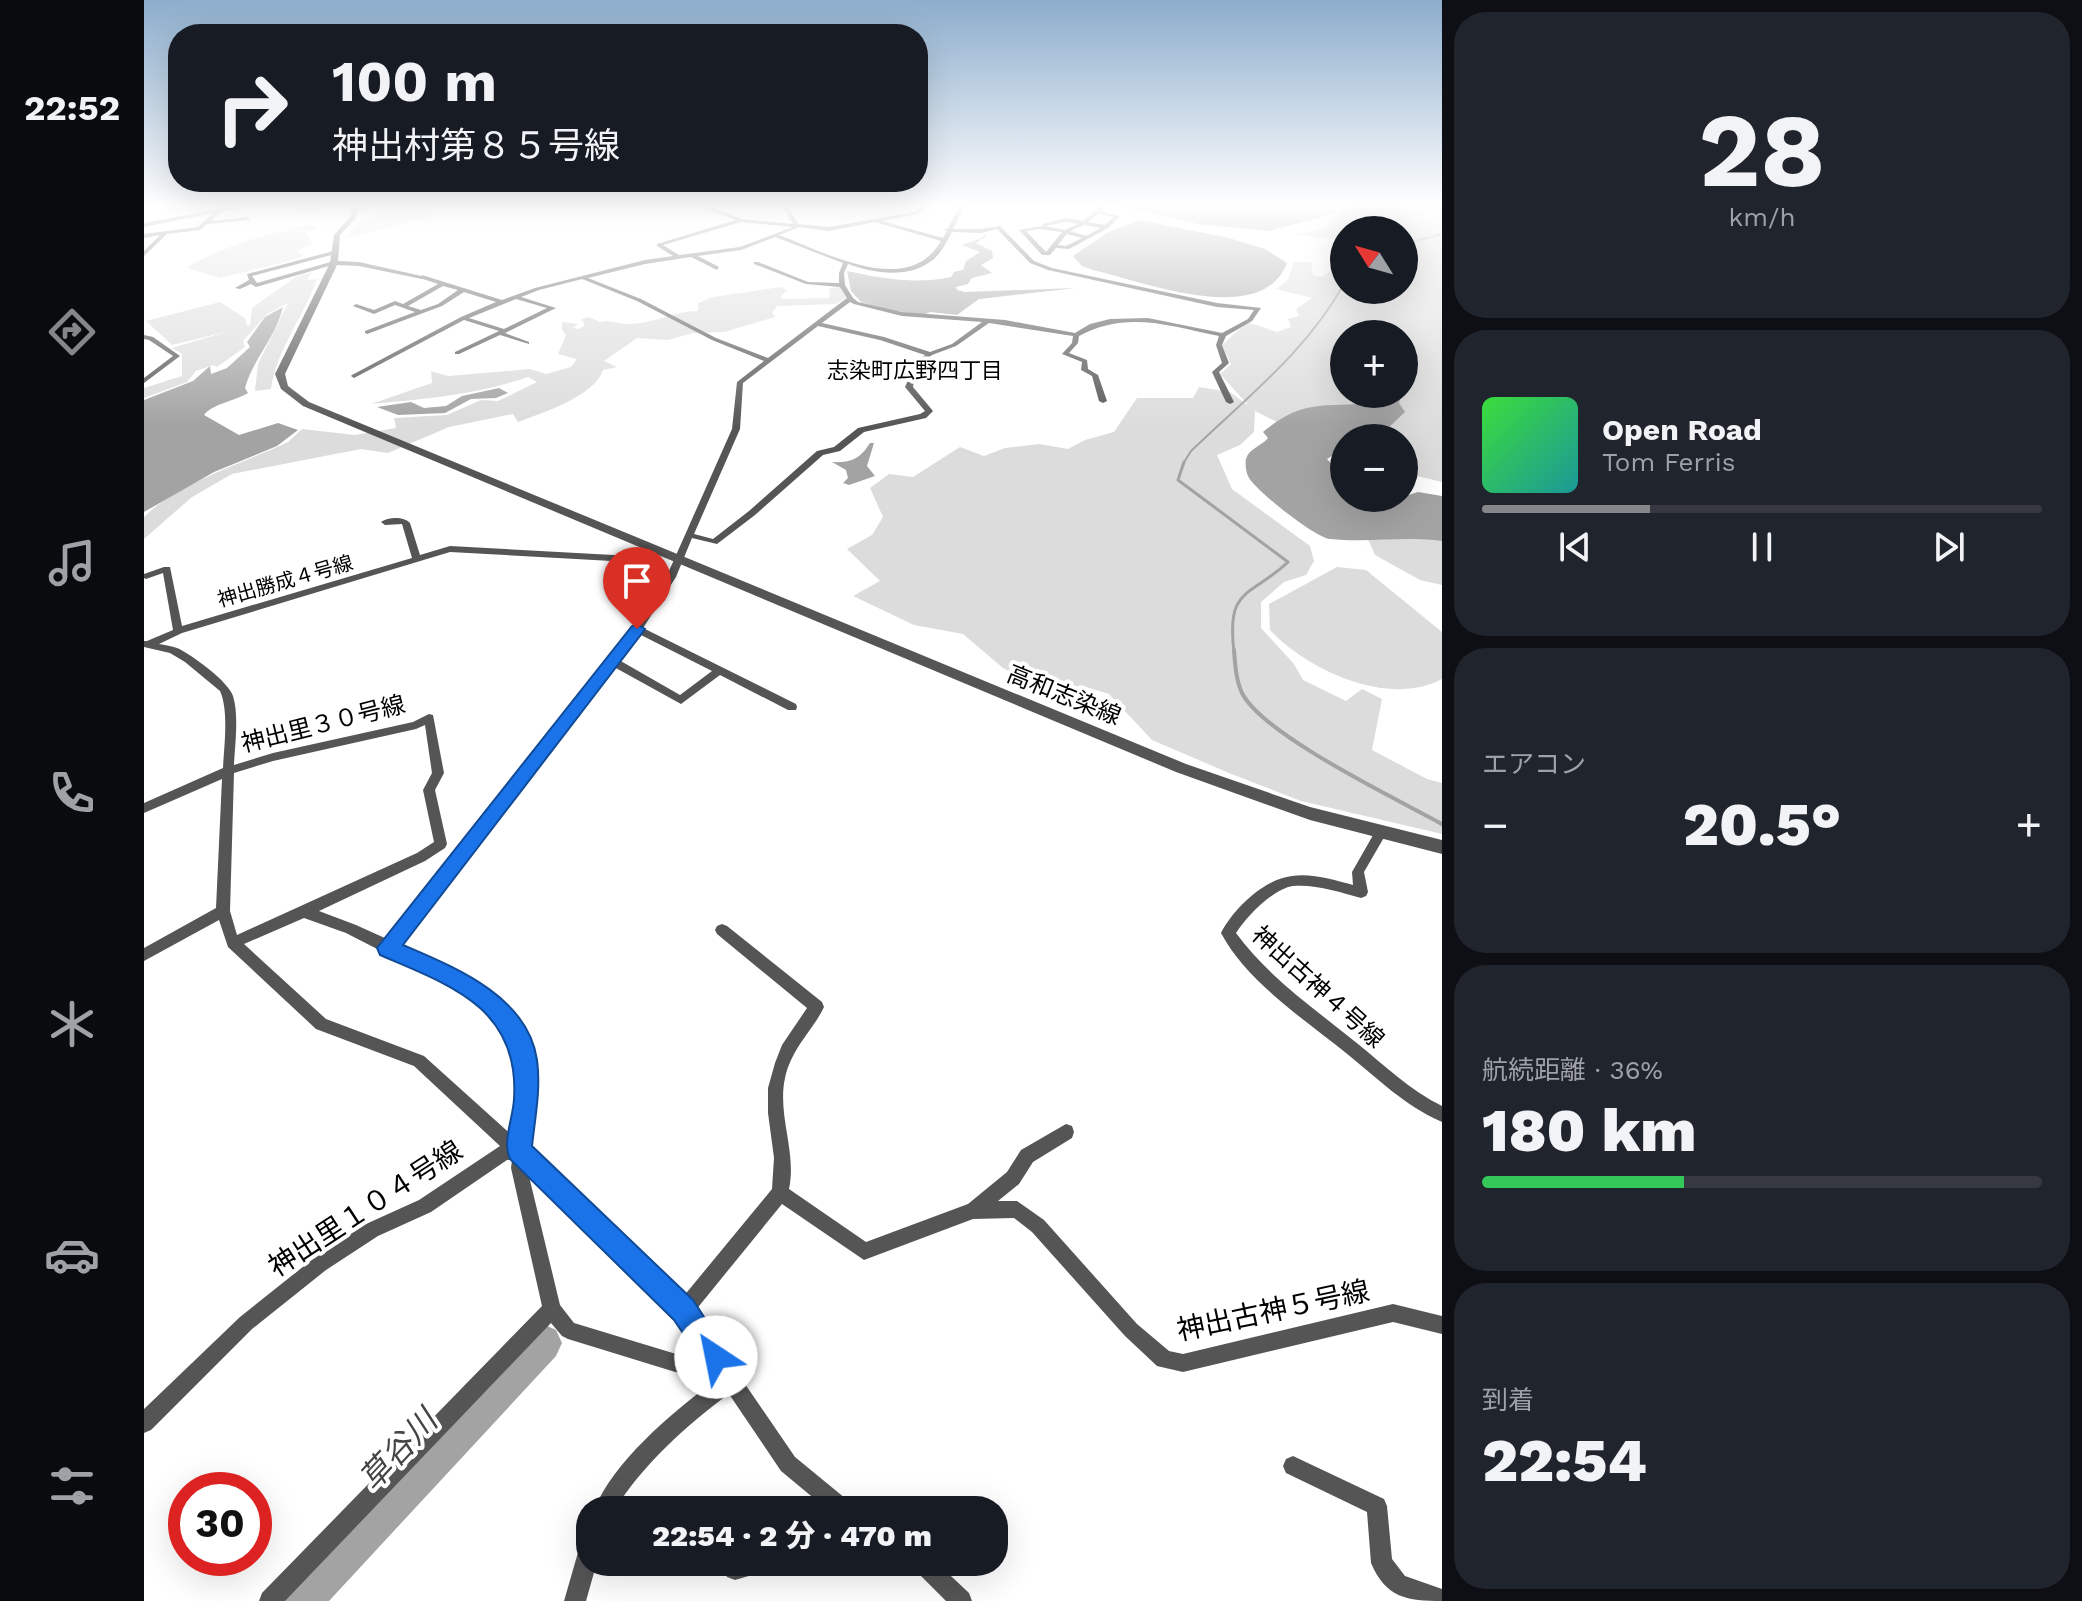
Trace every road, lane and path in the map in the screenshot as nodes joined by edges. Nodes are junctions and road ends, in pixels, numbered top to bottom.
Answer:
1 (250, 278) edge
2 (278, 278) edge
3 (326, 278) edge
4 (424, 278) edge
5 (590, 278) edge
6 (789, 278) edge
7 (840, 278) edge
8 (1090, 278) edge
9 (585, 279) junction
10 (252, 281) junction
11 (442, 284) junction
12 (842, 285) junction
13 (238, 288) dead end
14 (463, 290) junction
15 (515, 297) junction
16 (850, 299) junction
17 (501, 302) junction
18 (405, 305) junction
19 (356, 306) dead end
20 (421, 312) junction
21 (463, 318) junction
22 (986, 322) junction
23 (816, 324) junction
24 (367, 332) dead end
25 (502, 332) junction
26 (1076, 335) junction
27 (1223, 335) junction
28 (144, 337) edge
29 (527, 343) dead end
30 (457, 353) dead end
31 (930, 354) junction
32 (767, 360) junction
33 (354, 376) dead end
34 (144, 381) edge
35 (1103, 401) dead end
36 (1230, 402) dead end
37 (385, 522) dead end
38 (690, 535) junction
39 (417, 560) junction
40 (678, 560) junction
41 (146, 576) dead end
42 (671, 577) junction
43 (637, 629) junction
44 (178, 631) junction
45 (147, 644) edge
46 (612, 661) junction
47 (717, 672) junction
48 (792, 707) dead end
49 (228, 771) junction
50 (144, 808) edge
51 (1380, 834) junction
52 (1442, 847) edge
53 (223, 911) junction
54 (304, 912) junction
55 (722, 930) dead end
56 (233, 943) junction
57 (388, 948) junction
58 (144, 955) edge
59 (1442, 1114) edge
60 (1066, 1132) dead end
61 (519, 1151) junction
62 (780, 1193) junction
63 (973, 1211) junction
64 (552, 1309) junction
65 (684, 1310) junction
66 (1442, 1325) edge
67 (732, 1380) junction
68 (144, 1423) edge
69 (1293, 1466) dead end
70 (613, 1496) edge
71 (827, 1496) edge
72 (582, 1576) edge
73 (935, 1576) edge
74 (1442, 1600) edge
75 (270, 1601) edge
76 (575, 1601) edge
77 (961, 1601) edge

1 - 10 street
2 - 10 street
3 - 40 street, 高和志染線
4 - 11 street
5 - 9 street
6 - 12 street
7 - 12 street
8 - 27 street
9 - 15 street
9 - 32 street
10 - 13 street
11 - 14 street
11 - 18 street
12 - 16 street
14 - 17 street
14 - 20 street
15 - 17 street
15 - 25 street
16 - 22 street
16 - 23 street
17 - 21 street
18 - 19 street
18 - 20 street
20 - 24 street
21 - 25 street
21 - 33 street
22 - 26 street
22 - 31 street
23 - 31 street
23 - 32 street
25 - 29 street
25 - 30 street
26 - 27 street
26 - 35 street
27 - 36 street
28 - 34 street
31 - 38 street
32 - 38 street
37 - 39 street
38 - 40 street
39 - 42 street, 神出勝成４号線
39 - 44 street, 神出勝成４号線
40 - 42 street
40 - 51 street, 高和志染線
41 - 44 street
42 - 43 street
43 - 46 street
43 - 47 street
44 - 45 street, 神出勝成４号線
45 - 49 street
46 - 47 street
46 - 57 street
47 - 48 street
49 - 50 street, 神出里３０号線
49 - 53 street
49 - 54 street, 神出里３０号線
51 - 52 street, 高和志染線
51 - 59 street, 神出古神４号線
53 - 56 street
53 - 58 street
54 - 56 street
54 - 57 street
55 - 62 street
56 - 61 street
57 - 61 street
60 - 63 street
61 - 64 street
61 - 65 street
61 - 68 street, 神出里１０４号線
62 - 63 street, 神出古神５号線
62 - 65 street
63 - 66 street, 神出古神５号線
64 - 67 street
64 - 75 street
65 - 67 street
67 - 70 street
67 - 71 street
69 - 74 street
72 - 76 street
73 - 77 street

